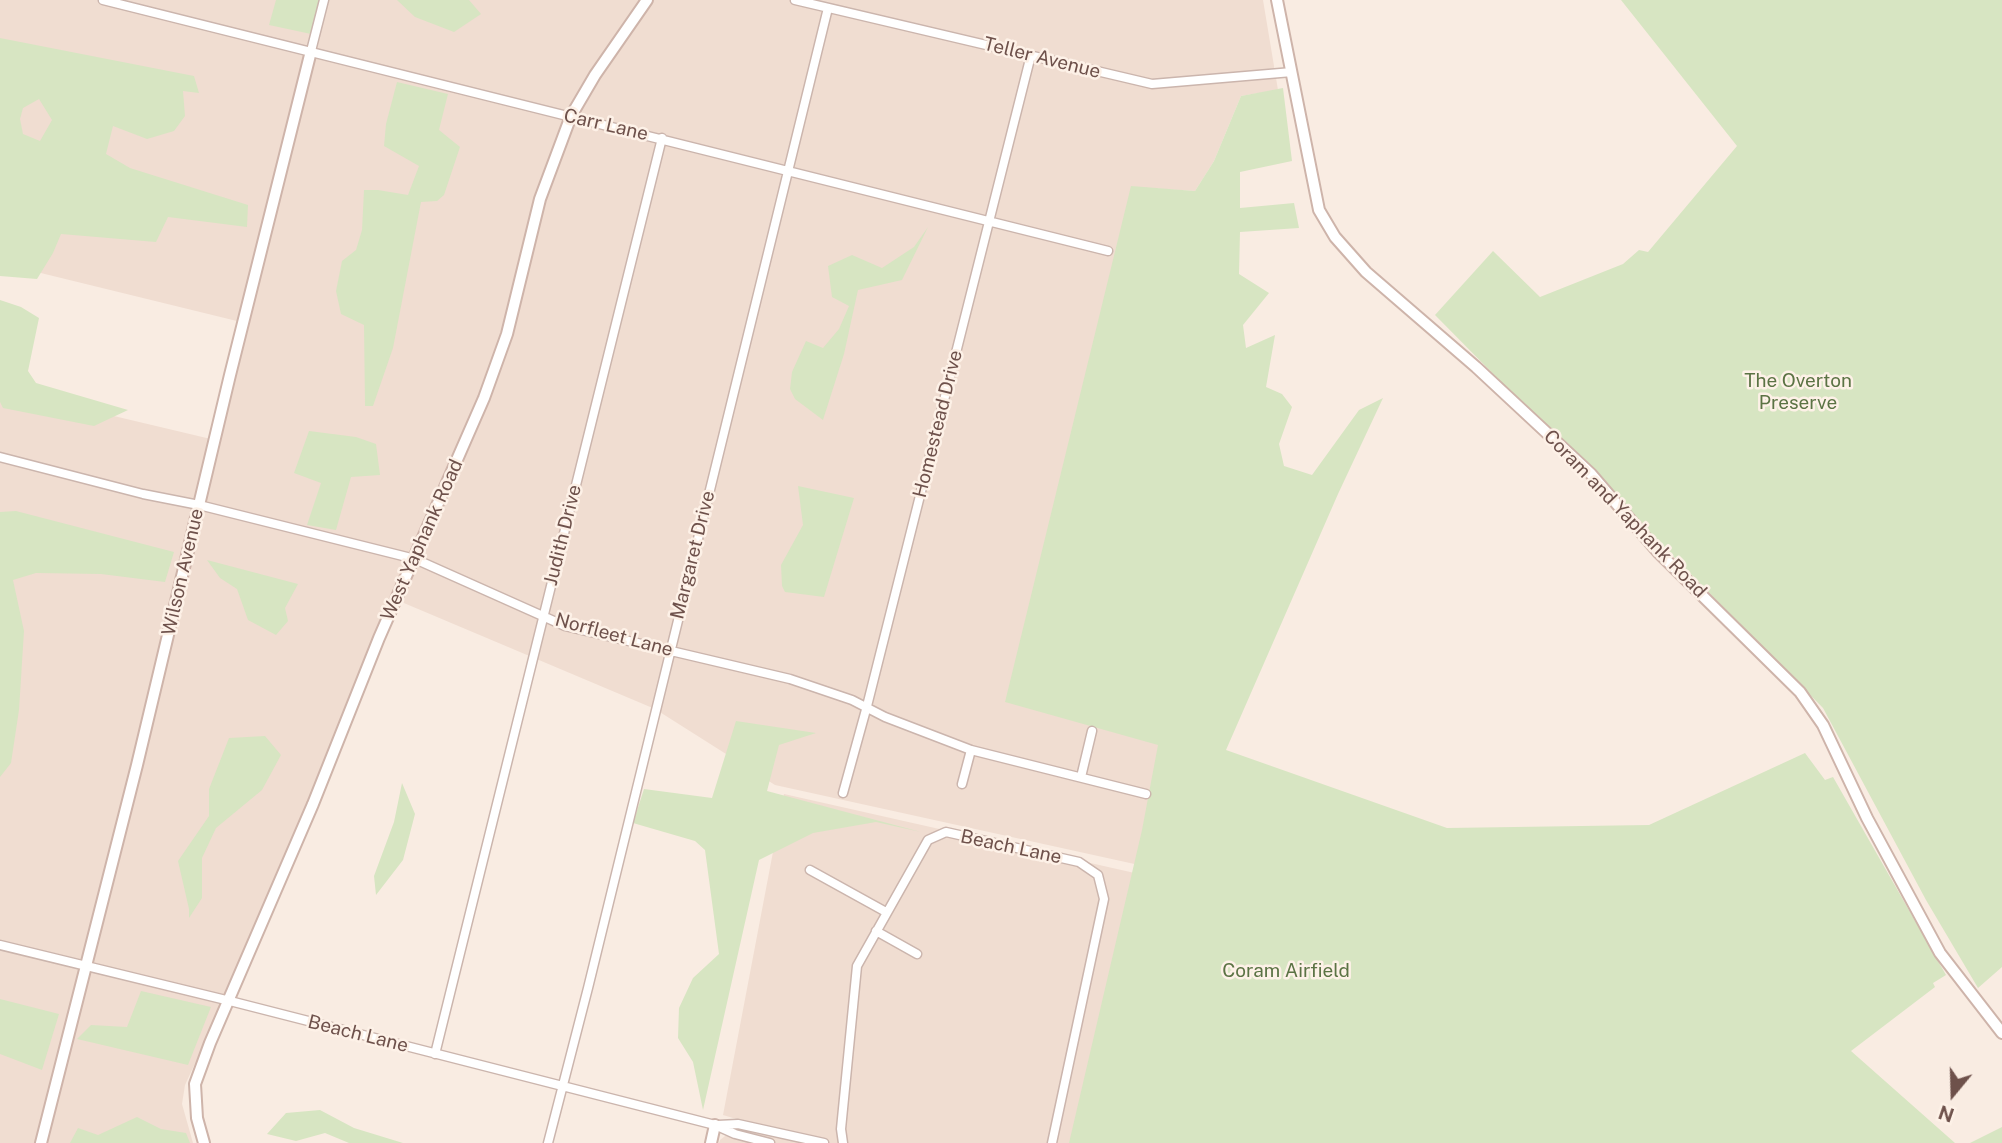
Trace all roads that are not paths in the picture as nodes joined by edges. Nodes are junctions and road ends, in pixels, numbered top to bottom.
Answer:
1 (103, 0) edge
2 (324, 0) edge
3 (647, 0) edge
4 (795, 0) edge
5 (1277, 0) edge
6 (828, 8) junction
7 (311, 51) junction
8 (1031, 55) junction
9 (1292, 72) junction
10 (571, 116) junction
11 (662, 138) junction
12 (789, 171) junction
13 (989, 221) junction
14 (1108, 251) dead end
15 (0, 457) edge
16 (199, 505) junction
17 (415, 559) junction
18 (543, 615) junction
19 (669, 652) junction
20 (867, 706) junction
21 (1092, 731) dead end
22 (971, 750) junction
23 (1081, 777) junction
24 (962, 784) dead end
25 (843, 793) dead end
26 (1146, 794) dead end
27 (810, 870) dead end
28 (886, 912) junction
29 (876, 931) junction
30 (0, 946) edge
31 (917, 954) dead end
32 (85, 967) junction
33 (230, 1001) junction
34 (2002, 1033) edge
35 (435, 1054) junction
36 (561, 1086) junction
37 (715, 1125) junction
38 (41, 1143) edge
39 (204, 1143) edge
40 (548, 1143) edge
41 (711, 1143) edge
42 (770, 1143) edge
43 (824, 1143) edge
44 (843, 1143) edge
45 (1052, 1143) edge

1 - 7 street, Carr Lane
2 - 7 street, Wilson Avenue
3 - 10 street, West Yaphank Road
4 - 6 street, Teller Avenue
5 - 9 street, Coram and Yaphank Road
6 - 8 street, Teller Avenue
6 - 12 street, Margaret Drive
7 - 10 street, Carr Lane
7 - 16 street, Wilson Avenue
8 - 9 street, Teller Avenue
8 - 13 street, Homestead Drive
9 - 34 street, Coram and Yaphank Road
10 - 11 street, Carr Lane
10 - 17 street, West Yaphank Road
11 - 12 street, Carr Lane
11 - 18 street, Judith Drive
12 - 13 street, Carr Lane
12 - 19 street, Margaret Drive
13 - 14 street, Carr Lane
13 - 20 street, Homestead Drive
15 - 16 street, Norfleet Lane
16 - 17 street, Norfleet Lane
16 - 32 street, Wilson Avenue
17 - 18 street, Norfleet Lane
17 - 33 street, West Yaphank Road
18 - 19 street, Norfleet Lane
18 - 35 street, Judith Drive
19 - 20 street, Norfleet Lane
19 - 36 street, Margaret Drive
20 - 22 street, Norfleet Lane
20 - 25 street, Homestead Drive
21 - 23 street
22 - 23 street, Norfleet Lane
22 - 24 street
23 - 26 street, Norfleet Lane
27 - 28 street
28 - 29 street, Beach Lane
28 - 45 street, Beach Lane
29 - 31 street
29 - 44 street, Beach Lane
30 - 32 street, Beach Lane
32 - 33 street, Beach Lane
32 - 38 street, Wilson Avenue
33 - 35 street, Beach Lane
33 - 39 street, West Yaphank Road
35 - 36 street, Beach Lane
36 - 37 street, Beach Lane
36 - 40 street, Margaret Drive
37 - 41 street
37 - 42 street, Beach Lane
37 - 43 street, Beach Lane

